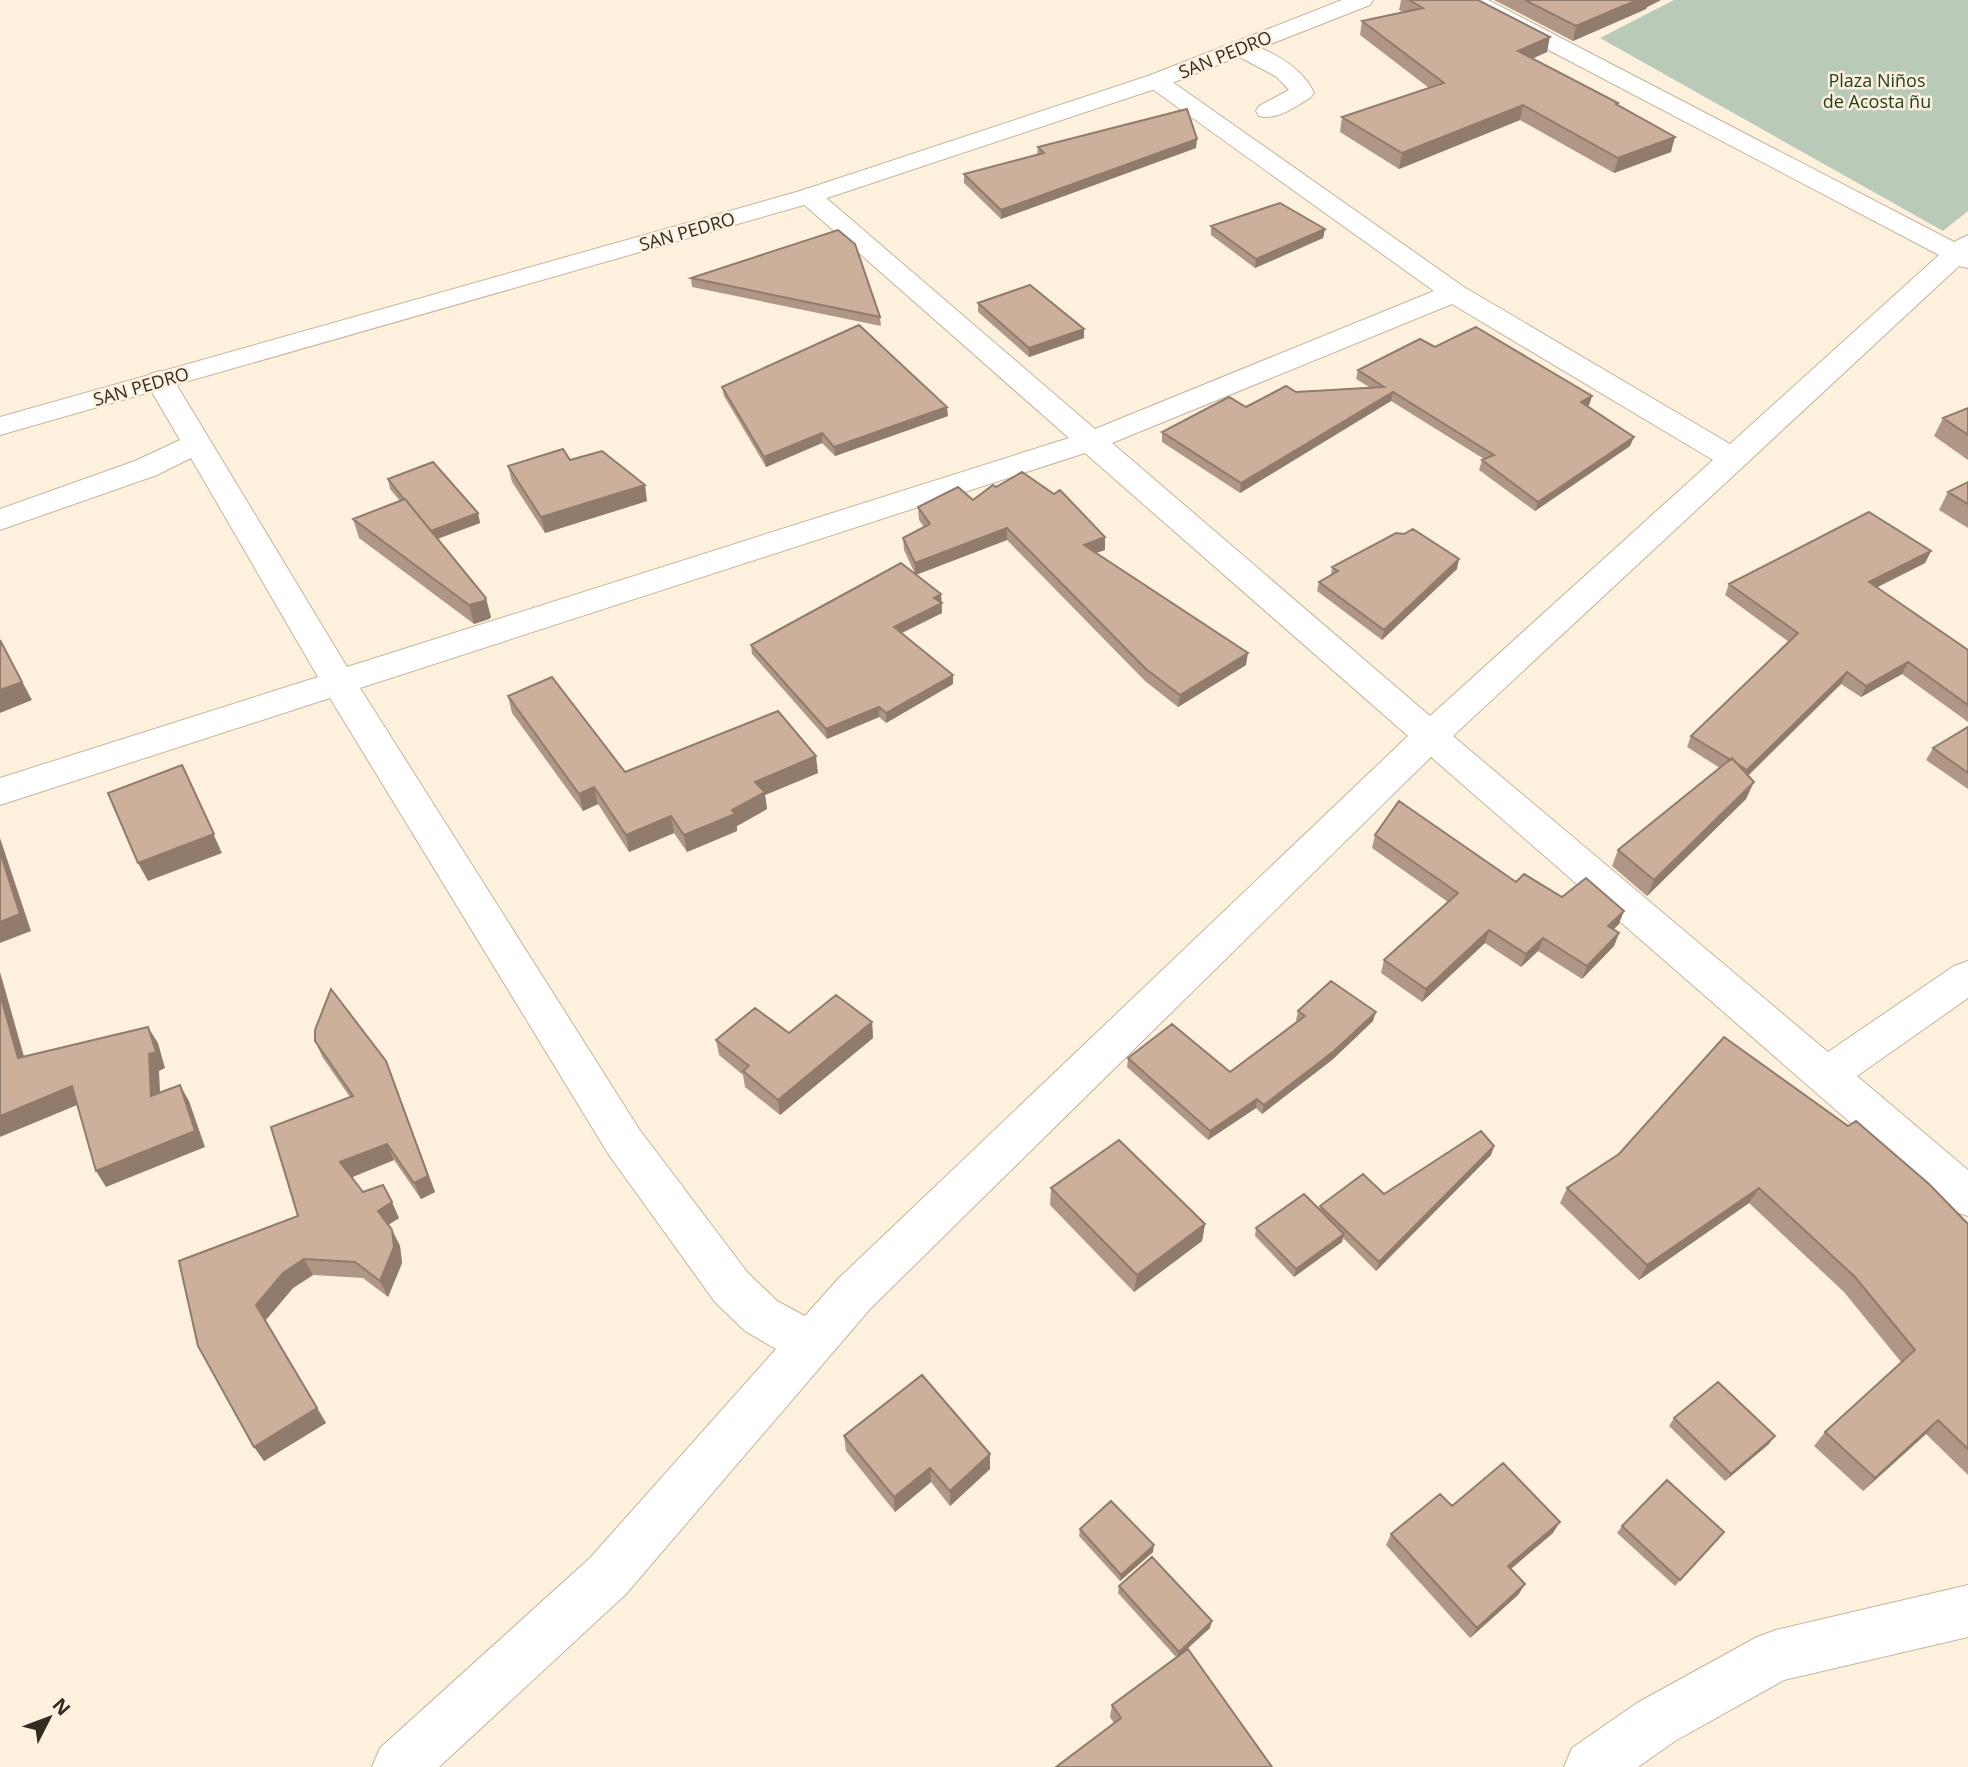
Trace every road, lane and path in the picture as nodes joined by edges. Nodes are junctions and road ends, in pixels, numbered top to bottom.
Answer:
1 (1362, 0) edge
2 (1471, 0) edge
3 (1240, 48) junction
4 (1156, 81) junction
5 (1268, 111) dead end
6 (809, 196) junction
7 (1964, 252) edge
8 (1454, 293) junction
9 (160, 380) junction
10 (0, 426) edge
11 (1091, 441) junction
12 (198, 443) junction
13 (1732, 458) junction
14 (0, 520) edge
15 (339, 683) junction
16 (1430, 736) junction
17 (0, 792) edge
18 (1968, 978) edge
19 (1825, 1076) junction
20 (1968, 1197) edge
21 (810, 1344) junction
22 (1968, 1611) edge
23 (399, 1767) edge
24 (1591, 1767) edge

1 - 3 street, SAN PEDRO
2 - 7 street
3 - 4 street, SAN PEDRO
3 - 5 street
4 - 6 street, SAN PEDRO
4 - 8 street
6 - 9 street, SAN PEDRO
6 - 11 street
7 - 13 street
8 - 11 street
8 - 13 street
9 - 10 street, SAN PEDRO
9 - 12 street
11 - 15 street
11 - 16 street
12 - 14 street
12 - 15 street
13 - 16 street
15 - 17 street
15 - 21 street
16 - 19 street
16 - 21 street
18 - 19 street
19 - 20 street
21 - 23 street
22 - 24 street

